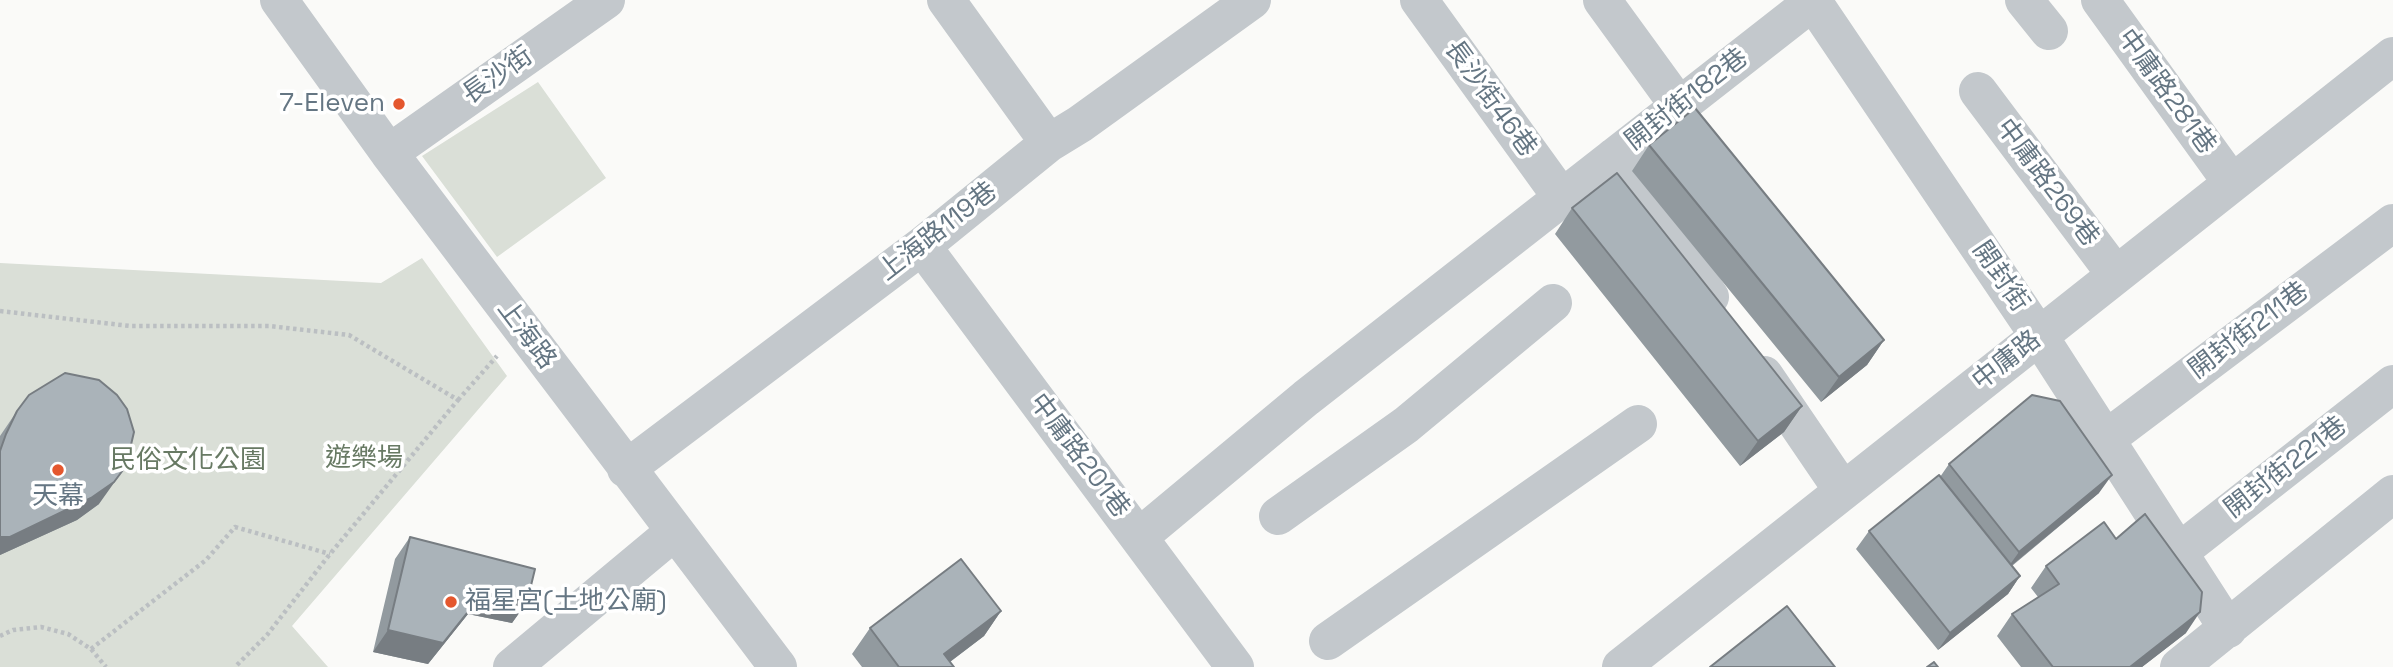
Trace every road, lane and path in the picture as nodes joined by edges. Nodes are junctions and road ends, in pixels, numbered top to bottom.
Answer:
1 (279, 0) edge
2 (606, 0) edge
3 (946, 0) edge
4 (1252, 0) edge
5 (1419, 0) edge
6 (1602, 0) edge
7 (2024, 0) edge
8 (2100, 0) edge
9 (1813, 1) edge
10 (2049, 31) dead end
11 (2393, 56) edge
12 (1978, 91) dead end
13 (1679, 106) junction
14 (1049, 143) junction
15 (389, 153) junction
16 (1614, 157) junction
17 (2232, 183) junction
18 (1562, 198) junction
19 (2393, 223) edge
20 (922, 246) junction
21 (2116, 275) junction
22 (1553, 303) dead end
23 (0, 311) edge
24 (521, 328) junction
25 (2039, 336) junction
26 (2393, 384) edge
27 (458, 400) junction
28 (1638, 424) dead end
29 (2106, 439) junction
30 (626, 468) junction
31 (1843, 491) junction
32 (2393, 494) edge
33 (1278, 516) dead end
34 (674, 532) junction
35 (1139, 537) junction
36 (2179, 552) junction
37 (330, 554) junction
38 (2228, 629) junction
39 (0, 636) edge
40 (1328, 641) dead end
41 (91, 649) junction
42 (106, 667) edge
43 (235, 667) edge
44 (512, 667) edge
45 (778, 667) edge
46 (1235, 667) edge
47 (1622, 667) edge
48 (2179, 667) edge

1 - 15 street, 上海路
2 - 15 street, 長沙街
3 - 14 street
4 - 14 street, 上海路119巷
5 - 18 street, 長沙街46巷
6 - 13 street
7 - 10 street
8 - 17 street, 中庸路281巷
9 - 13 street, 開封街182巷
9 - 25 street, 開封街
11 - 17 street, 中庸路
12 - 21 street, 中庸路269巷
13 - 16 street, 開封街182巷
14 - 20 street, 上海路119巷
15 - 24 street, 上海路
16 - 18 street, 開封街182巷
16 - 31 street
17 - 21 street, 中庸路
18 - 35 street, 開封街182巷
19 - 29 street, 開封街211巷
20 - 30 street, 上海路119巷
20 - 35 street, 中庸路201巷
21 - 25 street, 中庸路
22 - 33 street
23 - 27 path
24 - 27 path
24 - 30 street, 上海路
25 - 29 street, 開封街
25 - 31 street, 中庸路
26 - 36 street, 開封街221巷
27 - 37 path
28 - 40 street
29 - 36 street, 開封街
30 - 34 street, 上海路
31 - 47 street, 中庸路
32 - 38 street
34 - 44 street
34 - 45 street, 上海路
35 - 46 street, 中庸路201巷
36 - 38 street, 開封街
37 - 41 path
37 - 43 path
38 - 48 street
39 - 41 path
41 - 42 path

